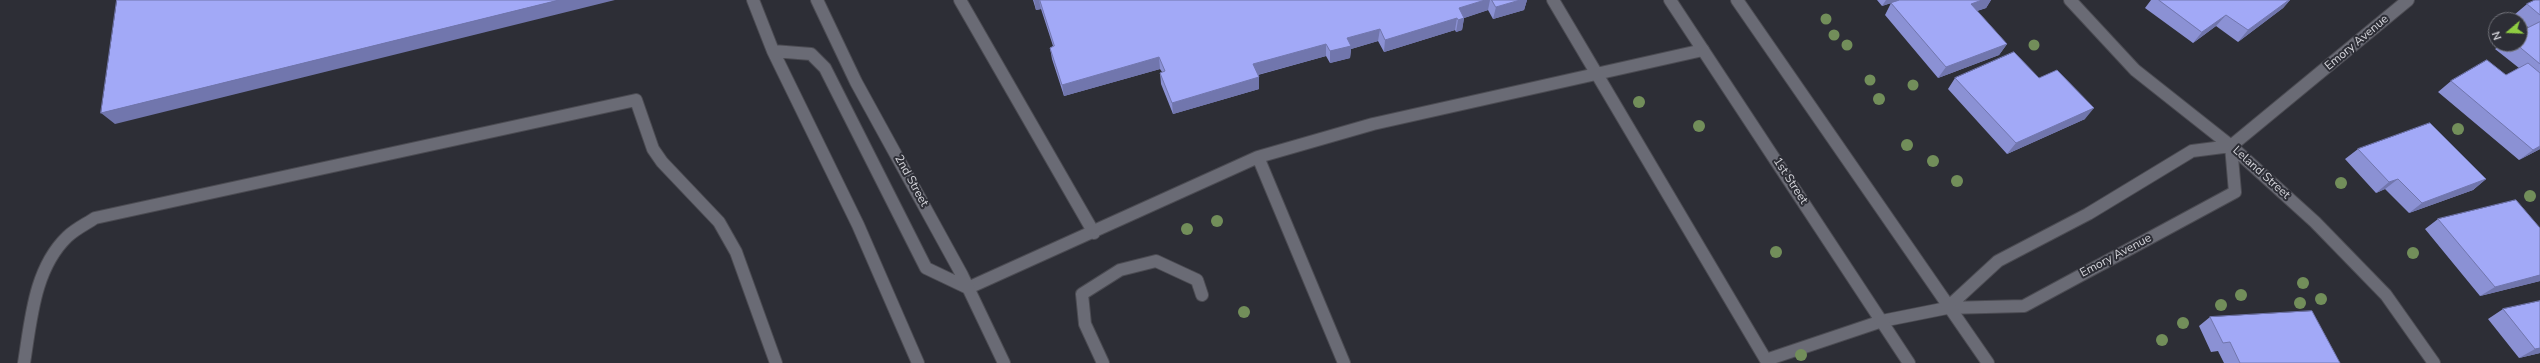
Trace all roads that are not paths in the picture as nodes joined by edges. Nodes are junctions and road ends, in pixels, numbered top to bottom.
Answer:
1 (753, 0) edge
2 (817, 0) edge
3 (960, 0) edge
4 (1553, 0) edge
5 (1670, 0) edge
6 (1737, 0) edge
7 (2070, 0) edge
8 (2408, 0) edge
9 (1704, 50) junction
10 (772, 52) junction
11 (1597, 74) junction
12 (2231, 146) junction
13 (1258, 157) junction
14 (1094, 234) junction
15 (968, 288) junction
16 (1202, 295) dead end
17 (1947, 308) junction
18 (1882, 321) junction
19 (1764, 362) edge
20 (24, 363) edge
21 (776, 363) edge
22 (918, 363) edge
23 (1004, 363) edge
24 (1103, 363) edge
25 (1344, 363) edge
26 (1909, 363) edge
27 (1988, 363) edge
28 (2434, 363) edge

1 - 10 street
2 - 15 street, 2nd Street
3 - 14 street
4 - 11 street
5 - 9 street, 1st Street
6 - 17 street
7 - 12 street, Leland Street
8 - 12 street, Emory Avenue
9 - 11 street
9 - 18 street, 1st Street
10 - 15 street
10 - 22 street
11 - 13 street
11 - 19 street
12 - 17 street
12 - 17 street, Emory Avenue
12 - 28 street, Leland Street
13 - 14 street
13 - 25 street
14 - 15 street
15 - 23 street, 2nd Street
16 - 24 street
17 - 18 street, Emory Avenue
17 - 27 street
18 - 19 street, Emory Avenue
18 - 26 street, 1st Street
20 - 21 street

